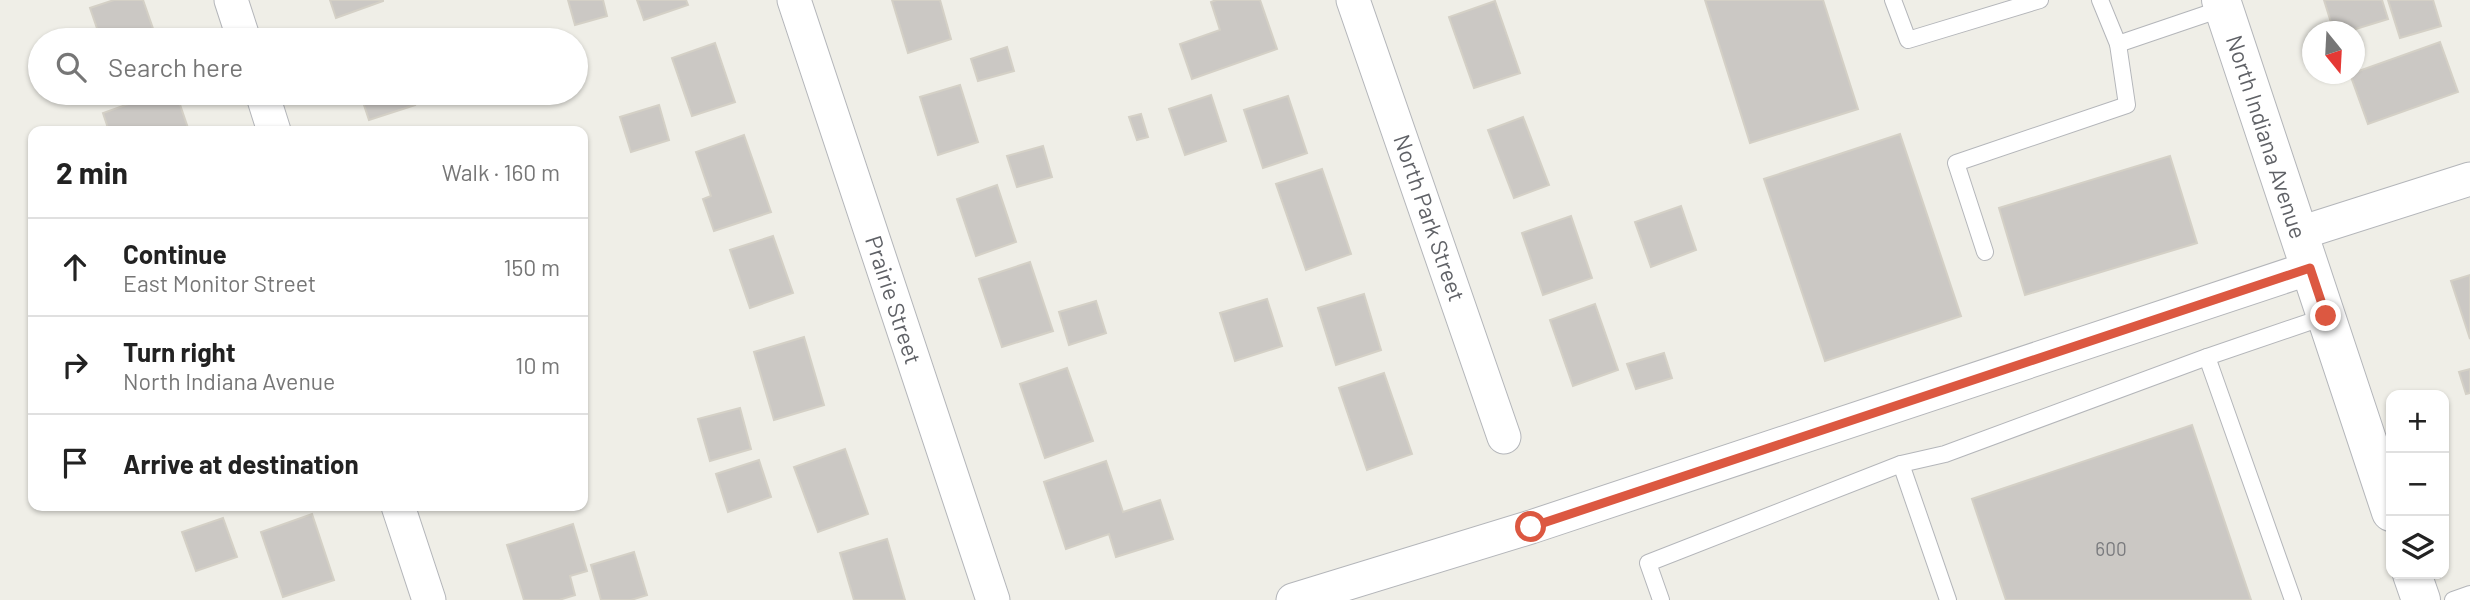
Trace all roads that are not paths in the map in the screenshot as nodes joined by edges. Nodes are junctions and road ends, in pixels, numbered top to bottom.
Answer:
1 (231, 0) edge
2 (794, 0) edge
3 (1353, 0) edge
4 (1892, 0) edge
5 (2040, 0) edge
6 (2100, 0) edge
7 (2222, 4) edge
8 (240, 28) edge
9 (2118, 44) junction
10 (266, 105) edge
11 (272, 126) edge
12 (2470, 179) edge
13 (2304, 251) junction
14 (1985, 252) dead end
15 (2326, 316) junction
16 (2207, 358) junction
17 (1504, 437) dead end
18 (1901, 464) junction
19 (2386, 497) edge
20 (400, 511) edge
21 (2414, 579) edge
22 (2470, 594) edge
23 (429, 600) edge
24 (993, 600) edge
25 (1293, 600) edge
26 (1661, 600) edge
27 (1948, 600) edge
28 (2293, 600) edge
29 (2421, 600) edge
30 (2453, 600) edge

1 - 8 street
2 - 24 street, Prairie Street
3 - 17 street, North Park Street
4 - 5 lane
6 - 9 lane
7 - 9 lane
7 - 13 street, North Indiana Avenue
9 - 14 lane
10 - 11 street
12 - 13 street
13 - 15 street, North Indiana Avenue
13 - 25 street
15 - 16 lane
15 - 19 street, North Indiana Avenue
16 - 18 lane
16 - 28 lane
18 - 26 lane
18 - 27 lane
20 - 23 street
21 - 29 street
22 - 30 lane

